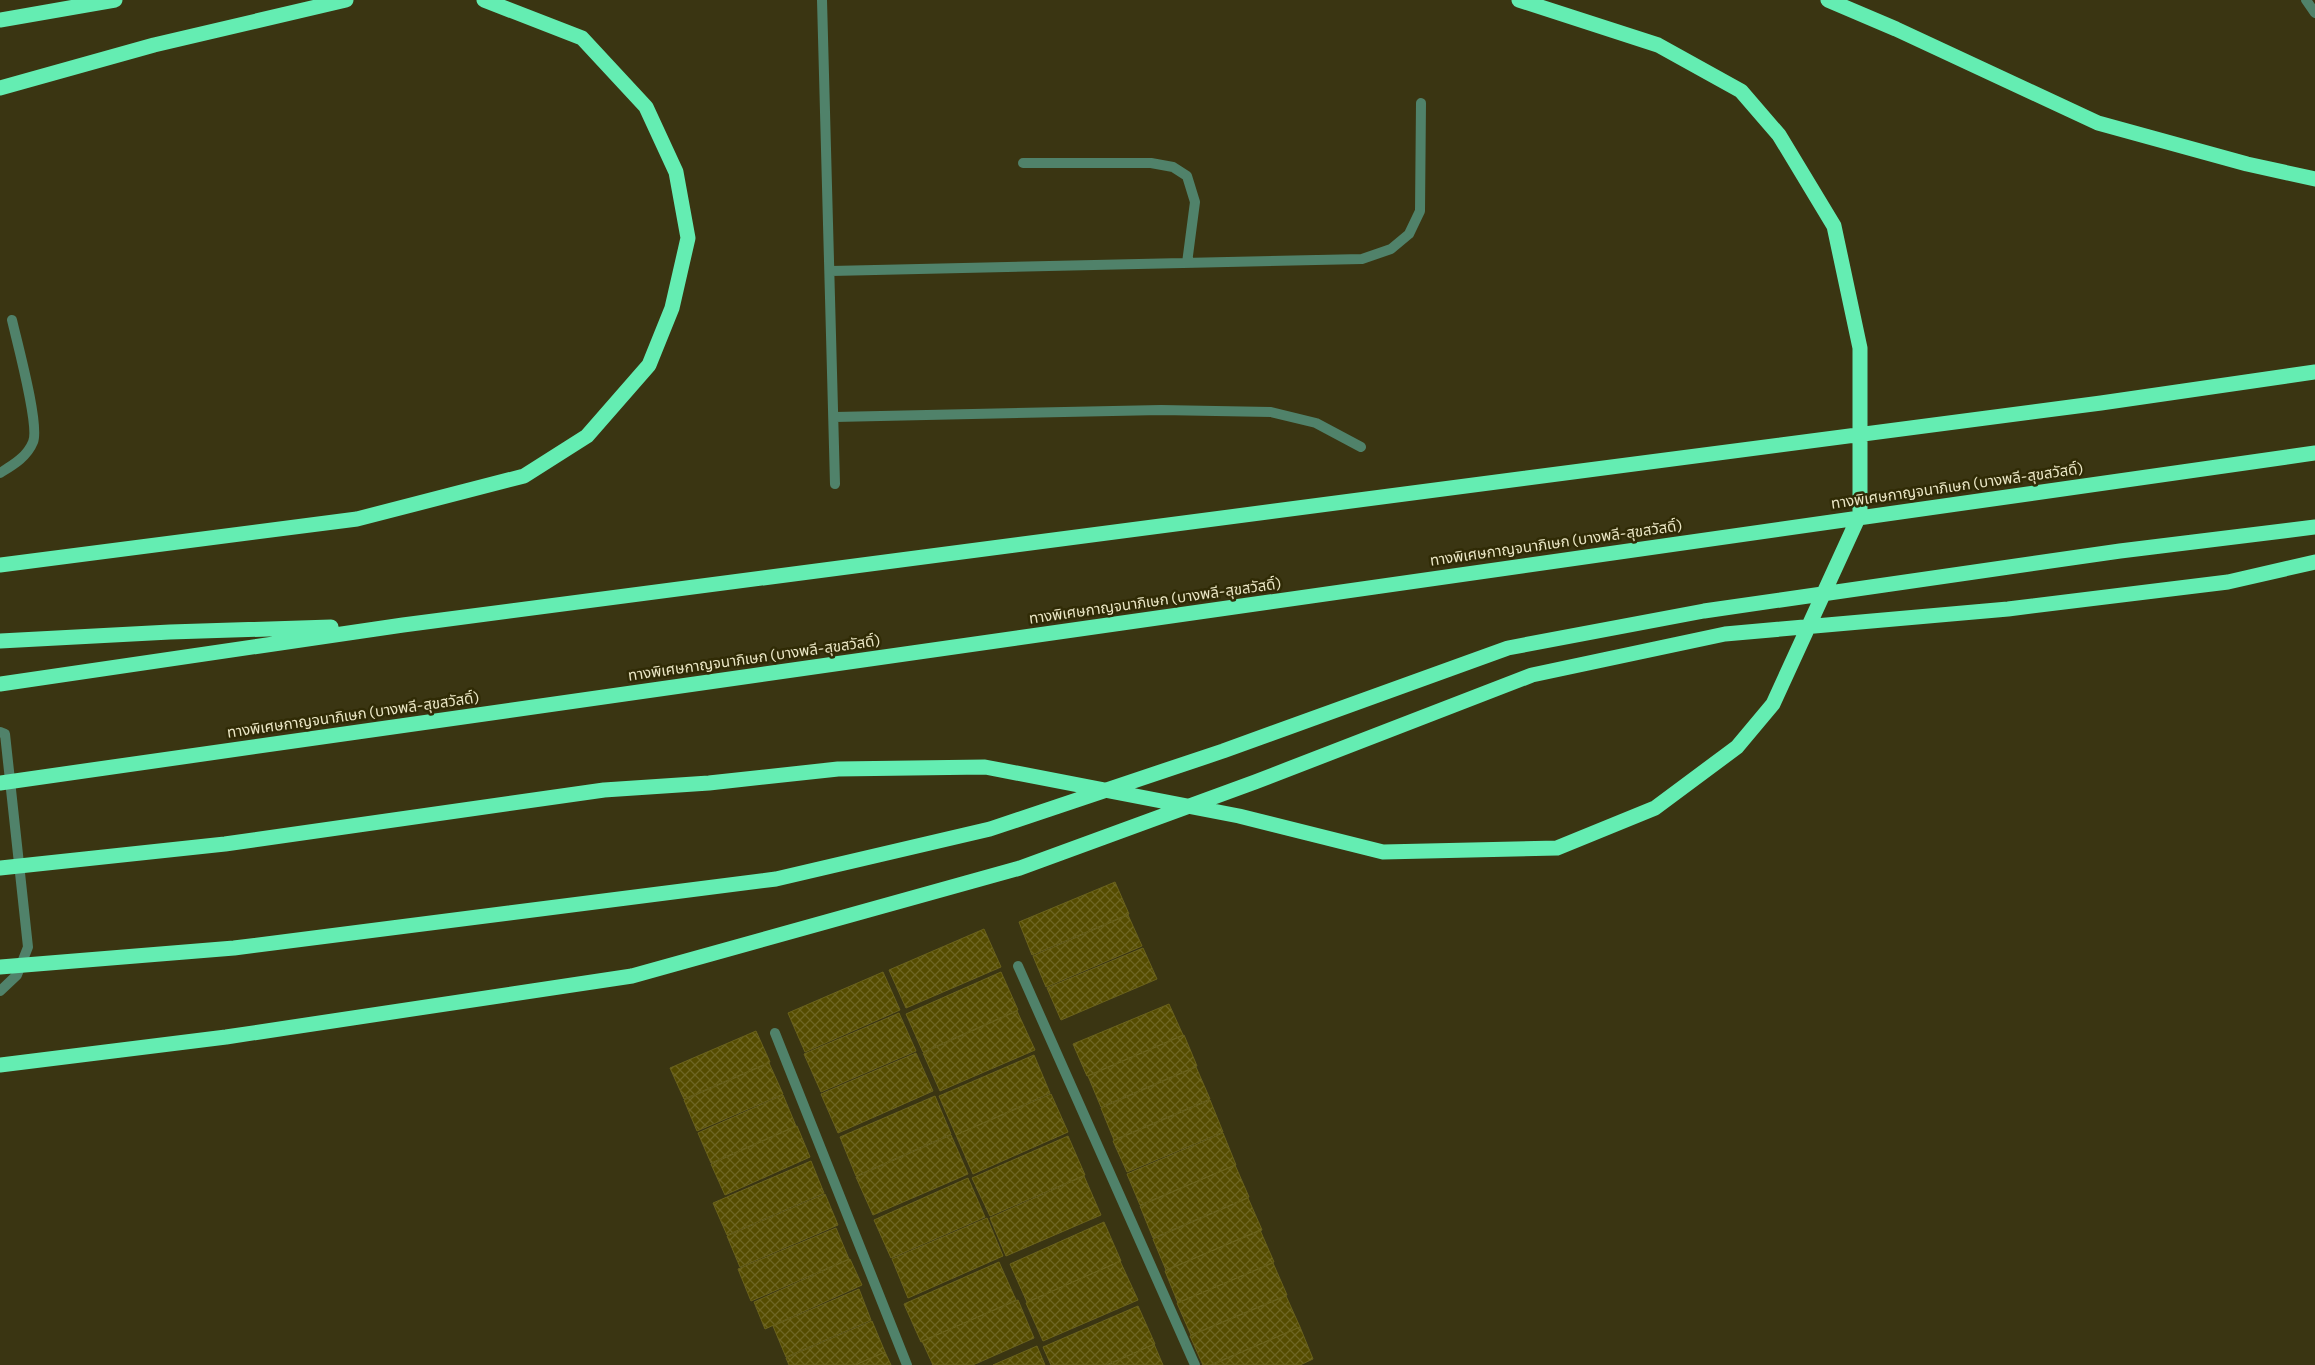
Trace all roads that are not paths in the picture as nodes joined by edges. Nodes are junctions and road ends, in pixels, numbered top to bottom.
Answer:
1 (115, 0) edge
2 (346, 0) edge
3 (484, 0) edge
4 (822, 0) edge
5 (1519, 0) edge
6 (1828, 0) edge
7 (2306, 0) edge
8 (2315, 13) edge
9 (0, 20) edge
10 (0, 88) edge
11 (1421, 103) dead end
12 (1023, 163) dead end
13 (2315, 179) edge
14 (1188, 263) junction
15 (831, 271) junction
16 (12, 320) dead end
17 (2315, 372) edge
18 (835, 417) junction
19 (1360, 446) dead end
20 (2315, 453) edge
21 (0, 473) edge
22 (835, 484) dead end
23 (2315, 527) edge
24 (2315, 562) edge
25 (0, 566) edge
26 (403, 625) junction
27 (0, 641) edge
28 (0, 684) edge
29 (0, 732) edge
30 (0, 784) edge
31 (0, 868) edge
32 (1018, 966) dead end
33 (0, 967) edge
34 (0, 991) edge
35 (775, 1033) dead end
36 (0, 1065) edge
37 (907, 1365) edge
38 (1195, 1365) edge

1 - 9 highway
2 - 10 highway
3 - 25 highway
4 - 15 street
5 - 31 highway
6 - 13 highway
7 - 8 street
11 - 14 street
12 - 14 street
14 - 15 street
15 - 18 street
16 - 21 street
17 - 26 highway
18 - 19 street
18 - 22 street
20 - 30 highway, ทางพิเศษกาญจนาภิเษก (บางพลี-สุขสวัสดิ์)
23 - 33 highway
24 - 36 highway
26 - 27 highway
26 - 28 highway
29 - 34 street
32 - 38 street
35 - 37 street

